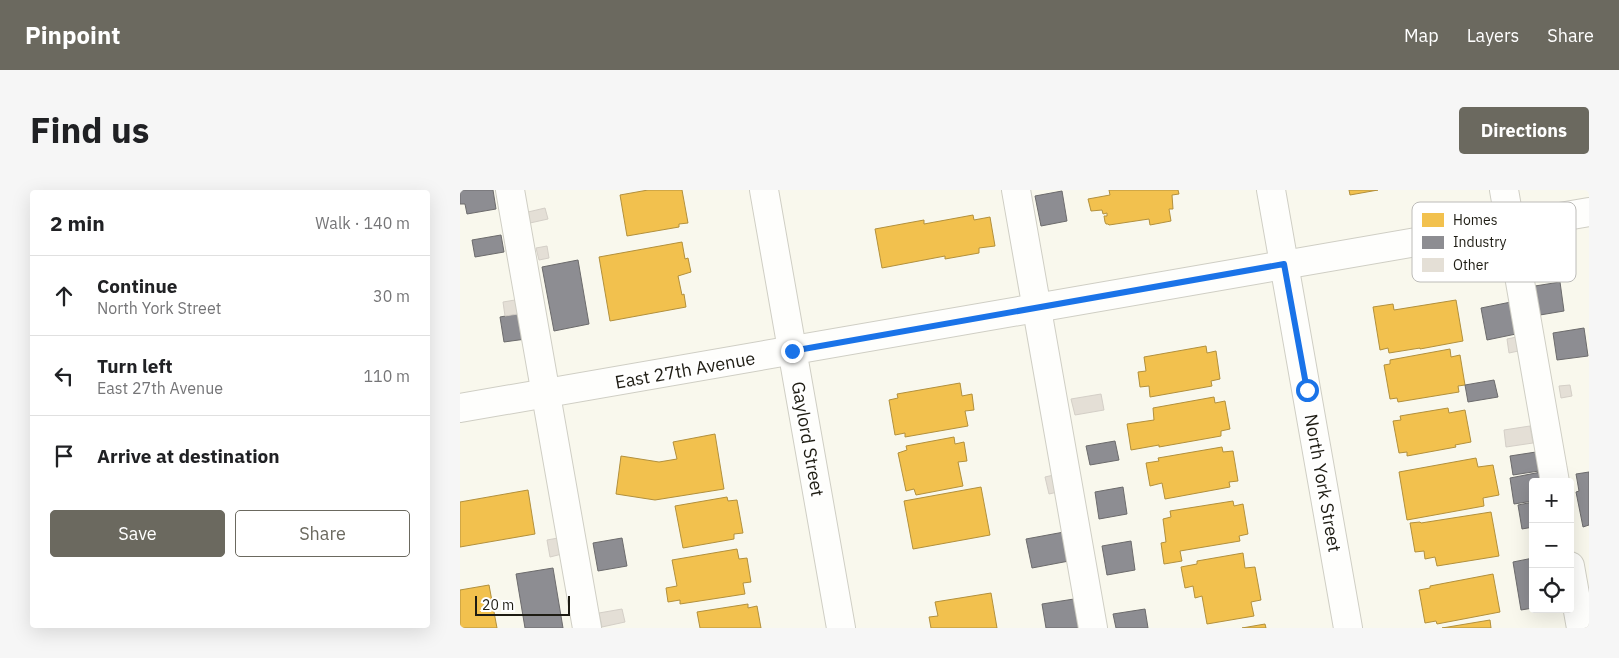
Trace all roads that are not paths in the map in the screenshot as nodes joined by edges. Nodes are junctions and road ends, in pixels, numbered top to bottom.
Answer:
1 (510, 190) edge
2 (764, 190) edge
3 (1016, 190) edge
4 (1271, 190) edge
5 (1589, 212) edge
6 (1576, 214) edge
7 (1412, 243) edge
8 (1284, 264) junction
9 (1521, 282) edge
10 (1037, 308) junction
11 (792, 351) junction
12 (546, 394) junction
13 (460, 408) edge
14 (1555, 478) edge
15 (1570, 568) edge
16 (587, 628) edge
17 (841, 628) edge
18 (1093, 628) edge
19 (1348, 628) edge
20 (1581, 628) edge

1 - 12 street
2 - 11 street, Gaylord Street
3 - 10 street
4 - 8 street, North York Street
5 - 6 street, East 27th Avenue
7 - 8 street, East 27th Avenue
8 - 10 street, East 27th Avenue
8 - 19 street, North York Street
9 - 14 street
10 - 11 street, East 27th Avenue
10 - 18 street
11 - 12 street, East 27th Avenue
11 - 17 street, Gaylord Street
12 - 13 street, East 27th Avenue
12 - 16 street
15 - 20 street

